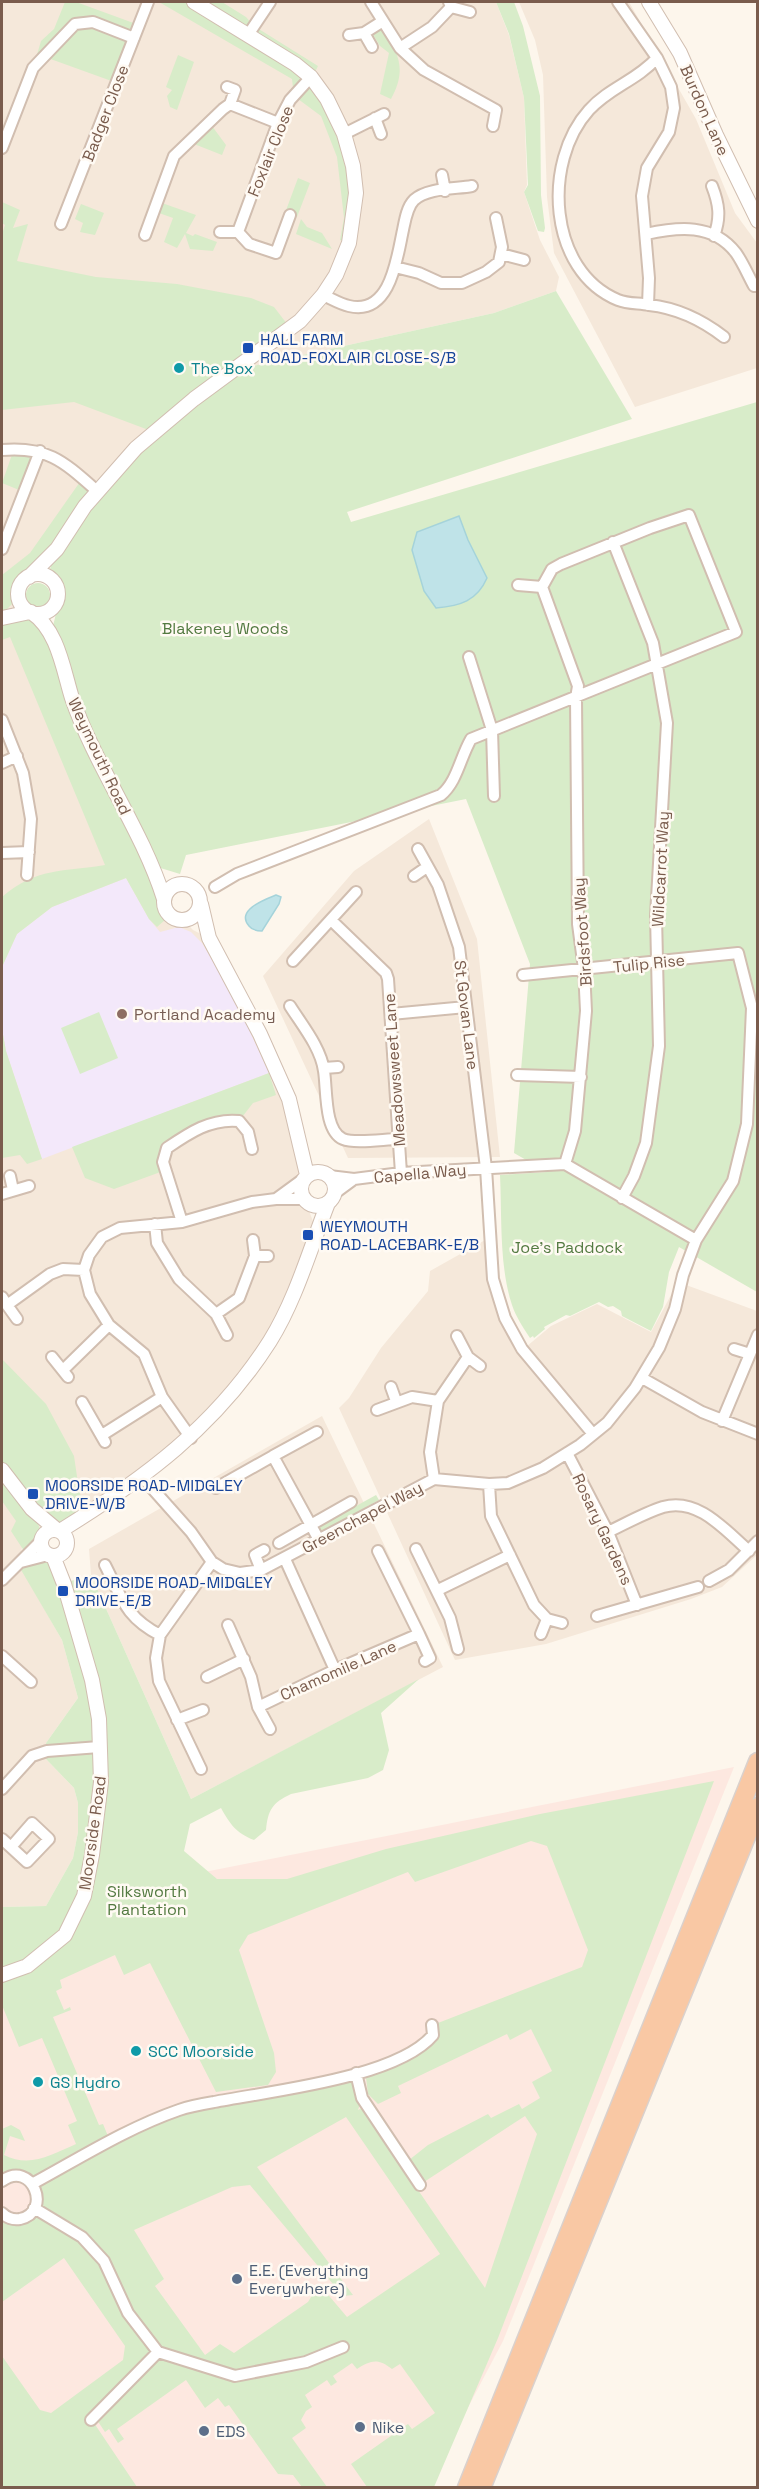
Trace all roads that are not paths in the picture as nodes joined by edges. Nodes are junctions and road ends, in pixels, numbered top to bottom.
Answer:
1 (148, 2) edge
2 (194, 2) edge
3 (270, 2) edge
4 (371, 2) edge
5 (618, 2) edge
6 (649, 2) edge
7 (450, 4) edge
8 (470, 12) dead end
9 (383, 21) junction
10 (364, 33) junction
11 (248, 35) junction
12 (349, 35) dead end
13 (134, 38) junction
14 (372, 47) dead end
15 (400, 48) junction
16 (657, 58) junction
17 (312, 77) junction
18 (227, 87) dead end
19 (230, 104) junction
20 (278, 123) junction
21 (493, 126) dead end
22 (344, 134) junction
23 (381, 134) dead end
24 (2, 148) edge
25 (442, 175) dead end
26 (472, 186) dead end
27 (712, 186) dead end
28 (445, 191) junction
29 (291, 215) dead end
30 (496, 218) dead end
31 (758, 221) edge
32 (61, 224) dead end
33 (220, 232) dead end
34 (238, 232) junction
35 (646, 234) junction
36 (145, 235) dead end
37 (714, 236) junction
38 (501, 254) junction
39 (524, 260) dead end
40 (395, 267) junction
41 (754, 286) dead end
42 (323, 296) junction
43 (648, 305) junction
44 (724, 338) dead end
45 (2, 450) edge
46 (40, 451) junction
47 (97, 491) junction
48 (613, 542) junction
49 (2, 549) edge
50 (57, 549) junction
51 (29, 577) junction
52 (53, 582) junction
53 (518, 585) dead end
54 (542, 587) junction
55 (18, 594) junction
56 (57, 601) junction
57 (30, 612) junction
58 (2, 614) edge
59 (2, 618) edge
60 (55, 643) junction
61 (469, 657) dead end
62 (657, 665) junction
63 (576, 698) junction
64 (2, 720) edge
65 (492, 730) junction
66 (17, 756) junction
67 (2, 763) edge
68 (494, 796) dead end
69 (418, 849) dead end
70 (28, 852) junction
71 (2, 853) edge
72 (153, 865) junction
73 (427, 867) junction
74 (27, 875) dead end
75 (414, 876) dead end
76 (181, 884) junction
77 (214, 887) dead end
78 (356, 892) dead end
79 (164, 899) junction
80 (201, 904) junction
81 (183, 920) junction
82 (331, 920) junction
83 (209, 938) junction
84 (738, 953) joint
85 (293, 961) dead end
86 (658, 963) junction
87 (584, 969) junction
88 (523, 975) dead end
89 (290, 1006) dead end
90 (466, 1006) junction
91 (391, 1014) junction
92 (338, 1067) dead end
93 (324, 1068) junction
94 (517, 1075) dead end
95 (581, 1077) junction
96 (246, 1112) dead end
97 (752, 1117) edge
98 (239, 1121) junction
99 (399, 1139) junction
100 (301, 1146) junction
101 (252, 1149) dead end
102 (565, 1164) junction
103 (486, 1168) junction
104 (401, 1173) junction
105 (325, 1174) junction
106 (10, 1176) dead end
107 (304, 1178) junction
108 (354, 1179) junction
109 (29, 1186) dead end
110 (13, 1190) junction
111 (2, 1194) edge
112 (331, 1198) junction
113 (622, 1198) junction
114 (276, 1199) junction
115 (306, 1201) junction
116 (182, 1222) junction
117 (154, 1224) junction
118 (316, 1235) junction
119 (253, 1240) dead end
120 (696, 1240) junction
121 (255, 1256) junction
122 (268, 1256) dead end
123 (84, 1270) junction
124 (4, 1301) edge
125 (216, 1314) junction
126 (17, 1319) dead end
127 (109, 1325) junction
128 (227, 1335) dead end
129 (758, 1335) edge
130 (456, 1336) dead end
131 (734, 1348) dead end
132 (750, 1354) junction
133 (52, 1357) dead end
134 (468, 1357) junction
135 (480, 1366) dead end
136 (642, 1378) junction
137 (391, 1387) dead end
138 (162, 1397) junction
139 (396, 1401) junction
140 (438, 1401) junction
141 (82, 1402) dead end
142 (377, 1410) dead end
143 (722, 1420) junction
144 (317, 1432) dead end
145 (593, 1434) junction
146 (758, 1434) edge
147 (191, 1438) junction
148 (567, 1453) junction
149 (273, 1456) junction
150 (2, 1470) edge
151 (143, 1478) junction
152 (434, 1479) junction
153 (489, 1484) junction
154 (216, 1488) dead end
155 (351, 1502) dead end
156 (32, 1509) junction
157 (86, 1515) junction
158 (311, 1525) junction
159 (58, 1531) junction
160 (608, 1532) junction
161 (42, 1539) junction
162 (319, 1540) junction
163 (758, 1541) edge
164 (279, 1544) dead end
165 (416, 1549) dead end
166 (264, 1550) dead end
167 (378, 1551) dead end
168 (749, 1551) junction
169 (58, 1552) junction
170 (510, 1555) junction
171 (285, 1559) junction
172 (212, 1562) junction
173 (17, 1563) junction
174 (105, 1565) dead end
175 (261, 1570) junction
176 (2, 1580) edge
177 (709, 1581) dead end
178 (698, 1587) dead end
179 (438, 1590) junction
180 (637, 1605) junction
181 (597, 1616) dead end
182 (547, 1619) junction
183 (562, 1623) dead end
184 (228, 1625) dead end
185 (419, 1634) junction
186 (541, 1634) dead end
187 (160, 1635) junction
188 (458, 1649) dead end
189 (2, 1656) edge
190 (244, 1659) junction
191 (425, 1661) dead end
192 (335, 1670) junction
193 (207, 1677) dead end
194 (31, 1682) dead end
195 (258, 1707) junction
196 (203, 1710) dead end
197 (177, 1720) junction
198 (270, 1729) dead end
199 (99, 1747) junction
200 (758, 1762) edge
201 (201, 1769) dead end
202 (2, 1789) edge
203 (758, 1807) edge
204 (2, 1839) edge
205 (11, 1847) dead end
206 (2, 1975) edge
207 (432, 2025) dead end
208 (356, 2073) junction
209 (2, 2181) edge
210 (32, 2184) junction
211 (420, 2185) dead end
212 (34, 2208) junction
213 (2, 2213) edge
214 (343, 2347) dead end
215 (158, 2352) junction
216 (91, 2420) dead end
217 (467, 2487) edge
218 (482, 2487) edge

1 - 13 street, Badger Close
2 - 11 street
3 - 11 street
4 - 9 street
5 - 16 street
6 - 31 street, Burdon Lane
7 - 8 street
7 - 15 street
9 - 10 street
9 - 15 street
10 - 12 street
10 - 14 street
11 - 17 street
13 - 24 street
13 - 32 street, Badger Close
15 - 21 street
16 - 35 street
16 - 43 street
17 - 20 street, Foxlair Close
17 - 22 street
18 - 19 street
19 - 20 street
19 - 36 street
20 - 34 street, Foxlair Close
22 - 23 street
22 - 42 street
25 - 28 street
26 - 28 street
27 - 37 street
28 - 40 street
29 - 34 street
30 - 38 street
33 - 34 street
35 - 37 street
35 - 43 street
37 - 41 street
38 - 39 street
38 - 40 street
40 - 42 street
42 - 47 street
43 - 44 street
45 - 46 street
46 - 47 street
46 - 49 street
47 - 50 street
48 - 54 street
48 - 62 street, Wildcarrot Way
48 - 62 street
50 - 51 street
50 - 52 street
51 - 52 street
51 - 55 street
52 - 56 street
53 - 54 street
54 - 63 street, Birdsfoot Way
55 - 57 street
55 - 58 street
56 - 57 street
56 - 60 street, Weymouth Road
57 - 59 street
57 - 60 street, Weymouth Road
60 - 72 street, Weymouth Road
61 - 65 street
62 - 63 street
62 - 86 street, Wildcarrot Way
63 - 65 street
63 - 87 street, Birdsfoot Way
64 - 66 street
65 - 68 street
65 - 77 street
66 - 67 street
66 - 70 street
69 - 73 street, St Govan Lane
70 - 71 street
70 - 74 street
72 - 76 street, Weymouth Road
72 - 79 street, Weymouth Road
73 - 75 street
73 - 90 street, St Govan Lane
76 - 79 street
76 - 80 street
78 - 82 street
79 - 81 street
80 - 81 street
80 - 83 street
81 - 83 street
82 - 85 street
82 - 91 street, Meadowsweet Lane
83 - 100 street
84 - 86 street, Tulip Rise
84 - 97 street, Greenchapel Way
86 - 87 street, Tulip Rise
86 - 113 street, Wildcarrot Way
87 - 88 street, Tulip Rise
87 - 95 street, Birdsfoot Way
89 - 93 street
90 - 91 street
90 - 103 street, St Govan Lane
91 - 99 street, Meadowsweet Lane
92 - 93 street
93 - 99 street
94 - 95 street
95 - 102 street, Birdsfoot Way
96 - 98 street
97 - 120 street, Greenchapel Way
98 - 101 street
98 - 116 street
99 - 104 street, Meadowsweet Lane
100 - 105 street
100 - 107 street
102 - 103 street, Capella Way
102 - 113 street
103 - 104 street, Capella Way
103 - 145 street, St Govan Lane
104 - 108 street, Capella Way
105 - 107 street
105 - 108 street, Capella Way
105 - 112 street
106 - 110 street
107 - 114 street
107 - 115 street
108 - 112 street, Capella Way
109 - 110 street
110 - 111 street
112 - 115 street
112 - 118 street
113 - 120 street
114 - 115 street
114 - 116 street
115 - 118 street
116 - 117 street
117 - 123 street
117 - 125 street
118 - 147 street
119 - 121 street
120 - 136 street, Greenchapel Way
121 - 122 street
121 - 125 street
123 - 124 street
123 - 127 street
124 - 126 street
125 - 128 street
127 - 133 street
127 - 138 street
129 - 132 street
130 - 134 street
131 - 132 street
132 - 143 street
134 - 135 street
134 - 140 street
136 - 143 street
136 - 145 street, Greenchapel Way
137 - 139 street
138 - 141 street
138 - 147 street
139 - 140 street
139 - 142 street
140 - 152 street
143 - 146 street
144 - 149 street
145 - 148 street, Greenchapel Way
147 - 151 street
148 - 153 street, Greenchapel Way
148 - 160 street, Rosary Gardens
149 - 154 street
149 - 158 street
150 - 156 street
151 - 157 street
151 - 172 street
152 - 153 street, Greenchapel Way
152 - 162 street, Greenchapel Way
153 - 170 street
155 - 158 street
156 - 159 street
156 - 161 street
157 - 159 street
157 - 169 street
158 - 162 street
158 - 164 street
159 - 161 street
159 - 169 street
160 - 168 street
160 - 180 street, Rosary Gardens
161 - 169 street
161 - 173 street
162 - 171 street, Greenchapel Way
163 - 168 street
165 - 179 street
166 - 175 street
167 - 185 street
168 - 177 street
169 - 173 street
169 - 199 street, Moorside Road
170 - 179 street
170 - 182 street
171 - 175 street, Greenchapel Way
171 - 192 street
172 - 175 street, Greenchapel Way
172 - 187 street
173 - 176 street
174 - 187 street
178 - 180 street
179 - 188 street
180 - 181 street
182 - 183 street
182 - 186 street
184 - 190 street
185 - 191 street
185 - 192 street, Chamomile Lane
187 - 197 street
189 - 194 street
190 - 193 street
190 - 195 street
192 - 195 street, Chamomile Lane
195 - 198 street
196 - 197 street
197 - 201 street
199 - 202 street
199 - 206 street, Moorside Road
200 - 217 highway
203 - 218 highway
204 - 205 street
207 - 208 street
208 - 210 street
208 - 211 street
209 - 210 street
210 - 212 street
212 - 213 street
212 - 215 street
214 - 215 street
215 - 216 street

